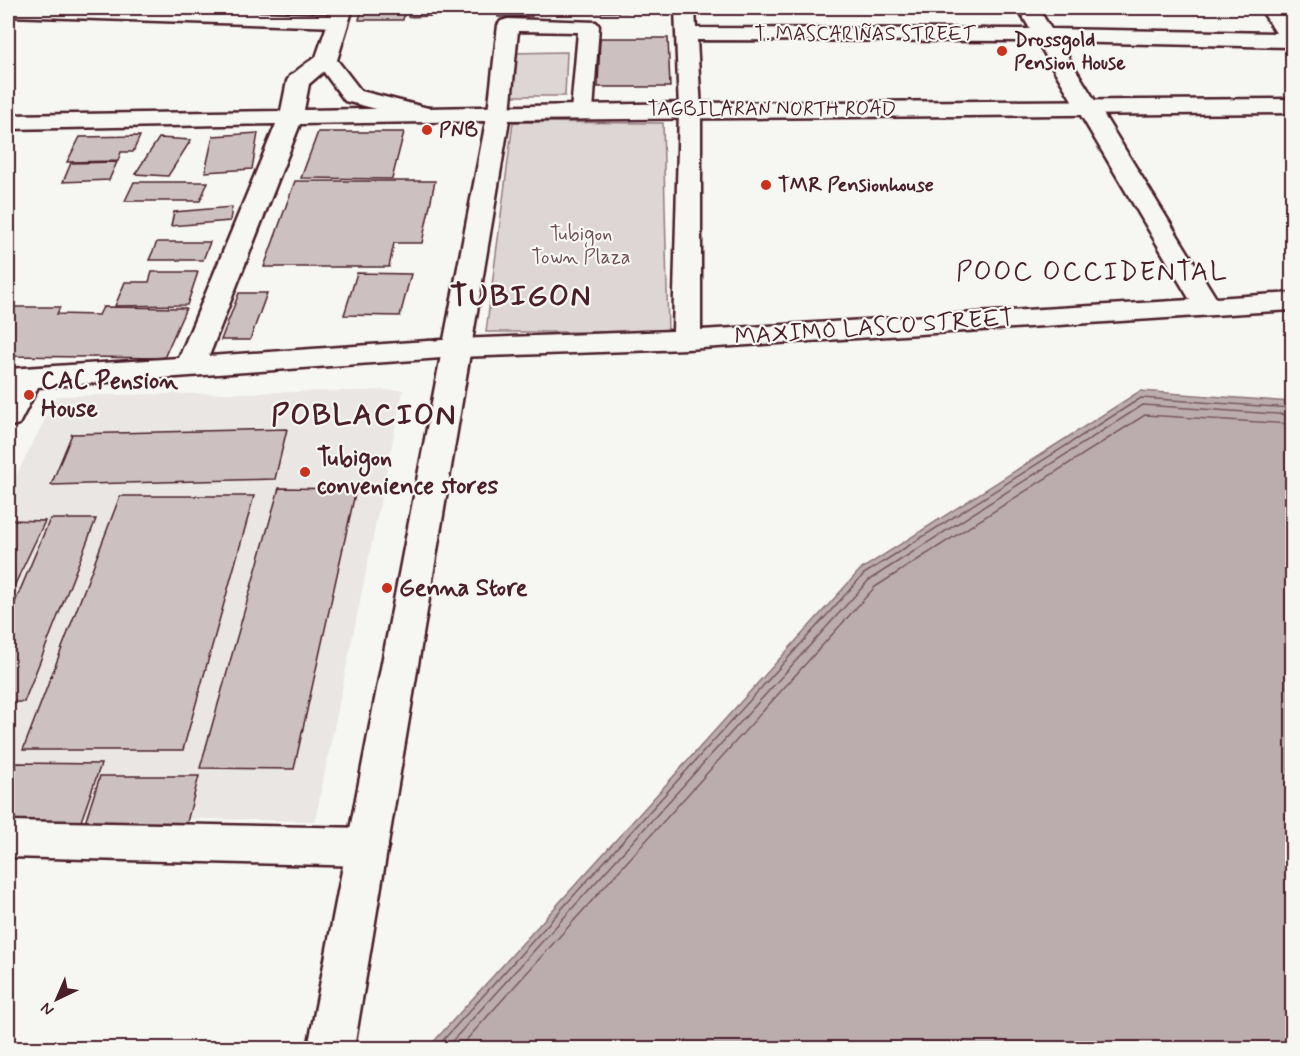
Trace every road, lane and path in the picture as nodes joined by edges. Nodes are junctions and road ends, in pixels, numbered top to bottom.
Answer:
1 (686, 8) edge
2 (1028, 8) edge
3 (1270, 8) edge
4 (8, 10) edge
5 (340, 14) edge
6 (687, 34) junction
7 (1043, 35) junction
8 (1292, 40) edge
9 (326, 60) junction
10 (1293, 106) edge
11 (1088, 108) junction
12 (690, 110) junction
13 (582, 111) junction
14 (499, 112) junction
15 (428, 115) junction
16 (291, 117) junction
17 (8, 122) edge
18 (1293, 302) edge
19 (1207, 306) junction
20 (687, 340) junction
21 (456, 348) junction
22 (190, 367) junction
23 (18, 378) edge
24 (8, 417) edge
25 (8, 840) edge
26 (368, 848) junction
27 (331, 1048) edge

1 - 6 street
2 - 7 street
3 - 8 street
4 - 5 street
5 - 9 street
6 - 7 street, T. MASCARIÑAS STREET
6 - 12 street
7 - 8 street, T. MASCARIÑAS STREET
7 - 11 street
9 - 15 street, TAGBILARAN NORTH ROAD
9 - 16 street
10 - 11 street, TAGBILARAN NORTH ROAD
11 - 12 street, TAGBILARAN NORTH ROAD
11 - 19 street
12 - 13 street, TAGBILARAN NORTH ROAD
12 - 20 street
13 - 14 street, TAGBILARAN NORTH ROAD
13 - 14 street
14 - 15 street, TAGBILARAN NORTH ROAD
14 - 21 street
15 - 16 street
16 - 17 street
16 - 22 street
18 - 19 street, MAXIMO LASCO STREET
19 - 20 street, MAXIMO LASCO STREET
20 - 21 street, MAXIMO LASCO STREET
21 - 22 street, MAXIMO LASCO STREET
21 - 26 street
22 - 23 street, MAXIMO LASCO STREET
23 - 24 street
25 - 26 street
26 - 27 street

